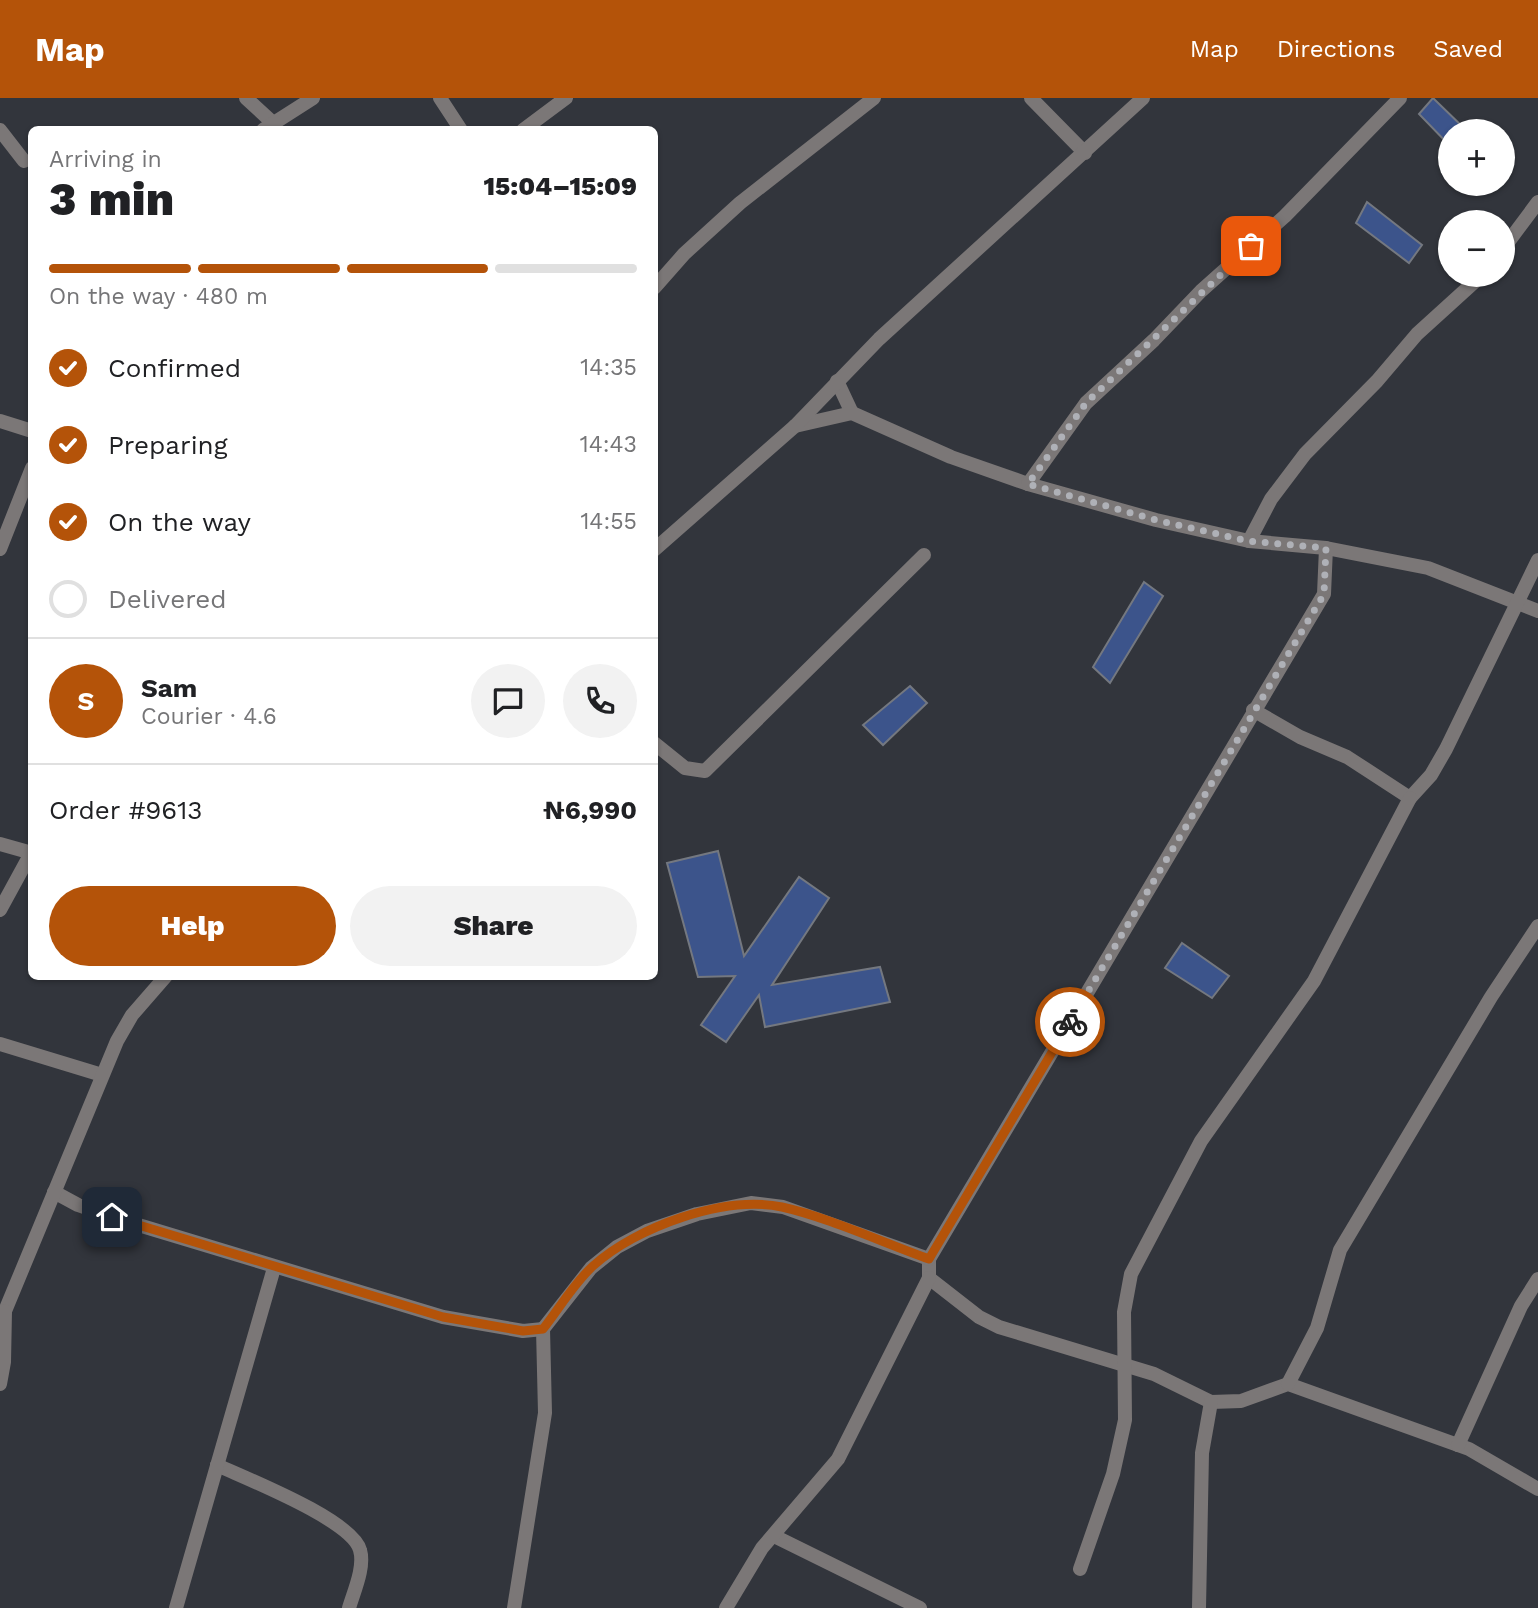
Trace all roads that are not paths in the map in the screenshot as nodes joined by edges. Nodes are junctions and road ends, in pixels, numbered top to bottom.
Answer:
1 (247, 98) edge
2 (313, 98) edge
3 (440, 98) edge
4 (566, 98) edge
5 (874, 98) edge
6 (1031, 98) edge
7 (1143, 98) edge
8 (1401, 98) edge
9 (268, 126) edge
10 (458, 126) edge
11 (528, 126) edge
12 (0, 130) edge
13 (1085, 153) junction
14 (24, 161) dead end
15 (1538, 202) edge
16 (1515, 233) edge
17 (658, 283) edge
18 (1469, 287) edge
19 (837, 381) junction
20 (852, 413) junction
21 (0, 421) edge
22 (795, 426) junction
23 (28, 429) edge
24 (28, 478) edge
25 (1028, 484) junction
26 (1248, 541) junction
27 (658, 546) edge
28 (1326, 548) junction
29 (0, 549) edge
30 (923, 555) dead end
31 (1538, 560) edge
32 (1519, 603) junction
33 (1538, 611) edge
34 (1253, 710) junction
35 (658, 746) edge
36 (1410, 798) junction
37 (0, 844) edge
38 (28, 853) edge
39 (28, 859) edge
40 (0, 909) edge
41 (1538, 926) edge
42 (163, 980) edge
43 (0, 1044) edge
44 (102, 1075) junction
45 (54, 1192) junction
46 (929, 1259) junction
47 (274, 1268) junction
48 (929, 1278) junction
49 (1538, 1279) edge
50 (2, 1312) edge
51 (543, 1329) junction
52 (1124, 1364) junction
53 (0, 1384) edge
54 (1288, 1384) junction
55 (1211, 1402) junction
56 (1458, 1445) junction
57 (217, 1465) junction
58 (1538, 1489) edge
59 (774, 1536) junction
60 (1080, 1569) dead end
61 (176, 1608) edge
62 (349, 1608) edge
63 (513, 1608) edge
64 (726, 1608) edge
65 (920, 1608) edge
66 (1199, 1608) edge

1 - 9 street
2 - 9 street
3 - 10 street
4 - 11 street
5 - 17 street
6 - 13 street
7 - 13 street
8 - 25 street
12 - 14 street
13 - 19 street
15 - 16 street
18 - 26 street
19 - 20 street
19 - 22 street
20 - 22 street
20 - 25 street
21 - 23 street
22 - 27 street
24 - 29 street
25 - 26 street
26 - 28 street
28 - 32 street
28 - 34 street
30 - 35 street
31 - 32 street
32 - 33 street
32 - 36 street
34 - 36 street
34 - 46 street
36 - 52 street
37 - 38 street
39 - 40 street
41 - 54 street
42 - 44 street
43 - 44 street
44 - 45 street
45 - 47 street
45 - 50 street
46 - 48 street
46 - 51 street
47 - 51 street
47 - 57 street
48 - 52 street
48 - 59 street
49 - 56 street
50 - 53 street
51 - 63 street
52 - 55 street
52 - 60 street
54 - 55 street
54 - 56 street
55 - 66 street
56 - 58 street
57 - 61 street
57 - 62 street
59 - 64 street
59 - 65 street

